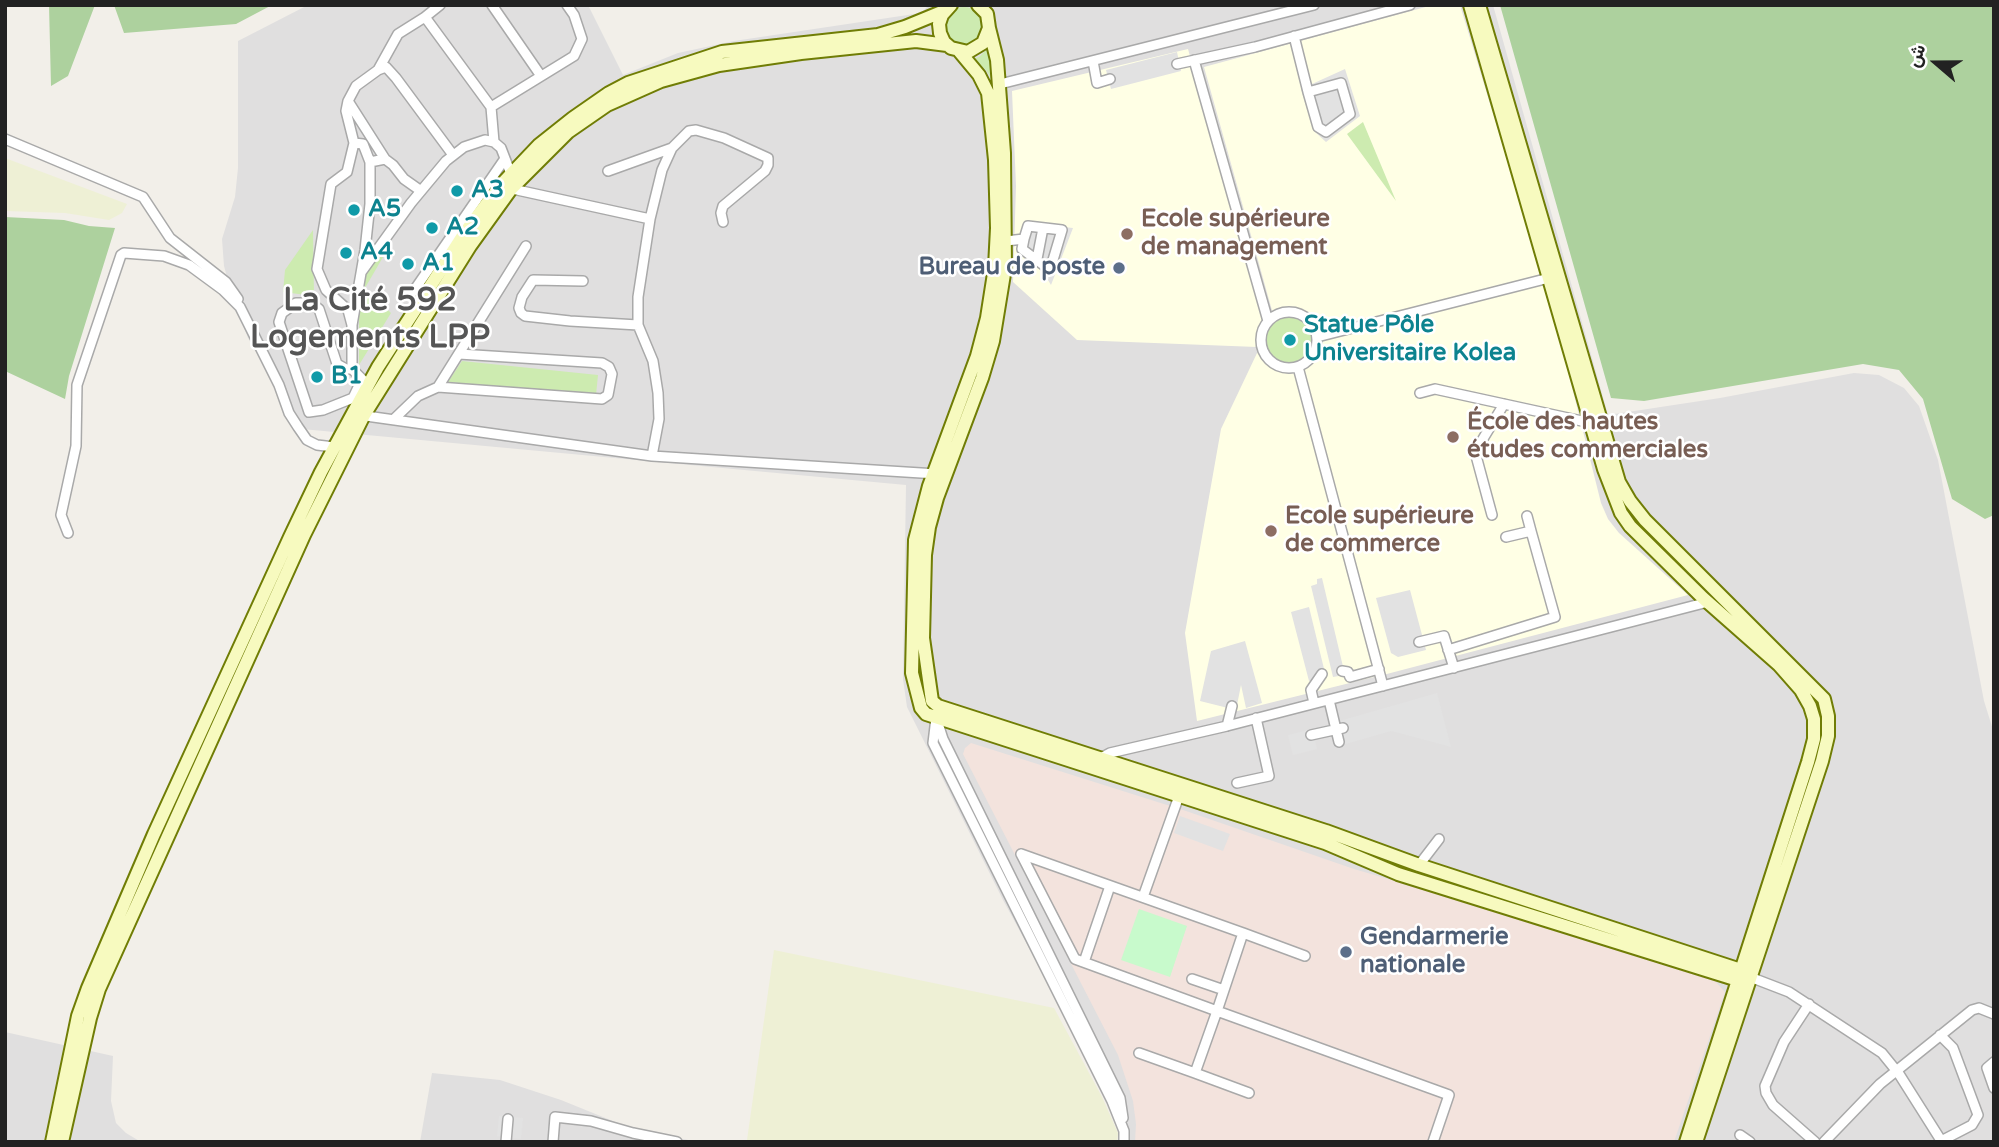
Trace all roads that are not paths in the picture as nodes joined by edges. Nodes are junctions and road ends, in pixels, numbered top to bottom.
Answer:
1 (440, 5) edge
2 (492, 5) edge
3 (568, 5) edge
4 (978, 5) edge
5 (991, 5) edge
6 (1314, 5) edge
7 (1410, 5) edge
8 (1470, 5) edge
9 (1479, 5) edge
10 (948, 7) edge
11 (425, 18) junction
12 (989, 25) junction
13 (1294, 36) junction
14 (947, 45) junction
15 (960, 51) junction
16 (1194, 60) junction
17 (1093, 61) junction
18 (1177, 64) dead end
19 (378, 70) junction
20 (541, 76) junction
21 (1110, 79) dead end
22 (1000, 84) junction
23 (1308, 92) junction
24 (348, 101) junction
25 (491, 107) junction
26 (5, 139) edge
27 (495, 142) junction
28 (354, 144) junction
29 (672, 148) junction
30 (453, 155) junction
31 (385, 159) junction
32 (504, 160) junction
33 (370, 162) junction
34 (608, 170) dead end
35 (511, 174) junction
36 (505, 188) junction
37 (421, 191) junction
38 (650, 219) junction
39 (723, 222) dead end
40 (1043, 228) junction
41 (1024, 239) junction
42 (1006, 241) junction
43 (526, 246) dead end
44 (1037, 259) junction
45 (359, 276) junction
46 (1549, 278) junction
47 (583, 281) dead end
48 (413, 292) dead end
49 (1269, 321) junction
50 (352, 325) junction
51 (638, 325) junction
52 (252, 329) junction
53 (1317, 337) junction
54 (459, 354) junction
55 (1298, 367) junction
56 (352, 369) junction
57 (365, 382) junction
58 (439, 387) junction
59 (1420, 393) dead end
60 (1504, 404) junction
61 (358, 414) junction
62 (394, 419) junction
63 (1591, 423) junction
64 (334, 447) junction
65 (652, 456) junction
66 (940, 474) junction
67 (1492, 515) dead end
68 (1527, 516) dead end
69 (1531, 531) junction
70 (68, 533) dead end
71 (1506, 537) dead end
72 (1708, 602) junction
73 (1419, 642) dead end
74 (1448, 650) junction
75 (1379, 668) junction
76 (1454, 668) junction
77 (1342, 671) dead end
78 (1322, 674) dead end
79 (1383, 686) junction
80 (1329, 700) junction
81 (1314, 704) junction
82 (1232, 706) dead end
83 (937, 712) junction
84 (1256, 718) junction
85 (1227, 726) junction
86 (1339, 729) junction
87 (1311, 735) dead end
88 (1339, 742) dead end
89 (1101, 758) junction
90 (1089, 766) junction
91 (1237, 783) dead end
92 (1179, 796) junction
93 (1439, 839) dead end
94 (1419, 865) junction
95 (1110, 886) junction
96 (1143, 897) junction
97 (1243, 933) junction
98 (1305, 956) dead end
99 (1084, 962) junction
100 (1743, 975) junction
101 (1192, 979) dead end
102 (1224, 990) junction
103 (1809, 1004) junction
104 (1217, 1011) junction
105 (1994, 1014) edge
106 (1940, 1035) junction
107 (1139, 1052) dead end
108 (1994, 1062) edge
109 (1896, 1070) junction
110 (1195, 1073) junction
111 (1994, 1088) edge
112 (1249, 1093) dead end
113 (509, 1118) dead end
114 (624, 1130) junction
115 (1740, 1135) dead end
116 (1942, 1141) edge
117 (52, 1142) edge
118 (62, 1142) edge
119 (506, 1142) edge
120 (553, 1142) edge
121 (622, 1142) edge
122 (677, 1142) edge
123 (1124, 1142) edge
124 (1433, 1142) edge
125 (1686, 1142) edge
126 (1696, 1142) edge
127 (1750, 1142) edge
128 (1815, 1142) edge
129 (1824, 1142) edge

1 - 11 street
2 - 20 street
3 - 20 street
4 - 12 main road
5 - 12 main road
6 - 17 street
7 - 13 street
8 - 46 main road
9 - 100 main road
10 - 14 main road
10 - 35 main road
11 - 19 street
11 - 25 street
12 - 15 main road
12 - 22 main road
13 - 16 street
13 - 23 street
14 - 15 main road
14 - 36 main road
15 - 66 main road
16 - 18 street
16 - 49 street
17 - 21 street
17 - 22 street
19 - 24 street
19 - 30 street
20 - 25 street
22 - 42 main road
23 - 23 street
24 - 28 street
24 - 31 street
25 - 27 street
26 - 52 street
27 - 30 street
27 - 32 street
28 - 33 street
28 - 50 street
29 - 34 street
29 - 38 street
29 - 39 street
30 - 37 street
31 - 33 street
31 - 37 street
32 - 35 street
32 - 48 street
33 - 45 street
35 - 36 main road
36 - 38 street
36 - 57 main road
36 - 61 main road
37 - 45 street
38 - 51 street
40 - 41 street
40 - 44 street
40 - 44 street
41 - 42 street
41 - 44 street
42 - 66 main road
43 - 54 street
45 - 50 street
46 - 53 street
46 - 63 main road
47 - 51 street
49 - 53 street
49 - 55 street
50 - 56 street
51 - 65 street
52 - 64 street
52 - 70 street
53 - 55 street
54 - 58 street
54 - 58 street
55 - 75 street
56 - 57 street
56 - 57 street
57 - 61 main road
58 - 62 street
59 - 60 street
60 - 63 street
60 - 67 street
61 - 62 street
61 - 64 main road
61 - 118 main road
62 - 65 street
63 - 72 main road
64 - 117 main road
65 - 66 street
66 - 83 main road
68 - 69 street
69 - 71 street
69 - 74 street
72 - 76 street
72 - 100 main road
73 - 74 street
74 - 76 street
75 - 77 street
75 - 79 street
76 - 79 street
78 - 81 street
79 - 80 street
80 - 81 street
80 - 86 street
81 - 84 street
82 - 85 street
83 - 89 main road
83 - 90 main road
83 - 123 street
84 - 85 street
84 - 91 street
85 - 89 street
86 - 87 street
86 - 88 street
89 - 90 street
89 - 94 main road
90 - 92 main road
92 - 96 street
92 - 100 main road
93 - 94 street
94 - 100 main road
95 - 96 street
95 - 99 street
95 - 99 street
96 - 97 street
97 - 98 street
97 - 102 street
99 - 104 street
100 - 103 street
100 - 125 main road
100 - 126 main road
101 - 102 street
102 - 104 street
103 - 109 street
103 - 128 street
104 - 110 street
104 - 124 street
105 - 106 street
106 - 109 street
106 - 116 street
107 - 110 street
108 - 111 street
109 - 116 street
109 - 129 street
110 - 112 street
113 - 119 street
114 - 120 street
114 - 121 street
114 - 122 street
115 - 127 street

